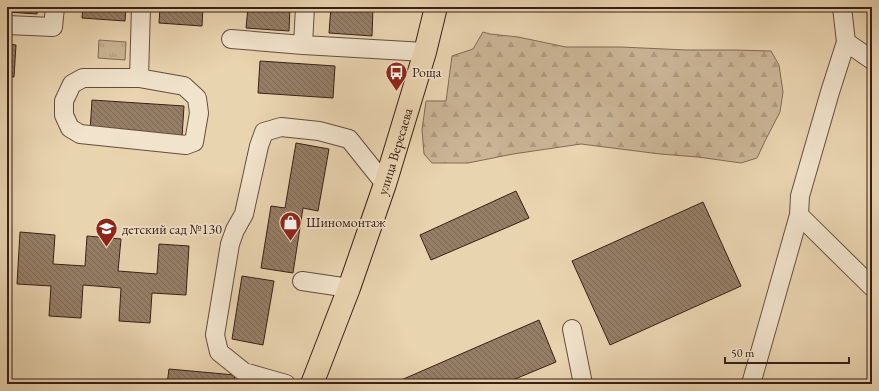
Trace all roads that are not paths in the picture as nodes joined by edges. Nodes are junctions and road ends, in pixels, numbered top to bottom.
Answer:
1 (54, 7) edge
2 (141, 7) edge
3 (305, 7) edge
4 (436, 7) edge
5 (842, 7) edge
6 (7, 25) edge
7 (231, 39) dead end
8 (846, 42) junction
9 (303, 44) junction
10 (425, 52) junction
11 (872, 60) edge
12 (139, 78) junction
13 (385, 184) junction
14 (799, 214) junction
15 (302, 281) dead end
16 (872, 287) edge
17 (349, 288) junction
18 (572, 328) dead end
19 (286, 384) edge
20 (312, 384) edge
21 (583, 384) edge
22 (751, 384) edge

1 - 6 lane
2 - 12 lane
3 - 9 lane
4 - 10 main road, улица Вересаева
5 - 8 lane
7 - 9 lane
8 - 11 lane
8 - 14 lane
9 - 10 lane
10 - 13 main road, улица Вересаева
12 - 12 lane
13 - 17 main road, улица Вересаева
13 - 19 lane
14 - 16 lane
14 - 22 lane
15 - 17 lane
17 - 20 main road, улица Вересаева
18 - 21 lane

